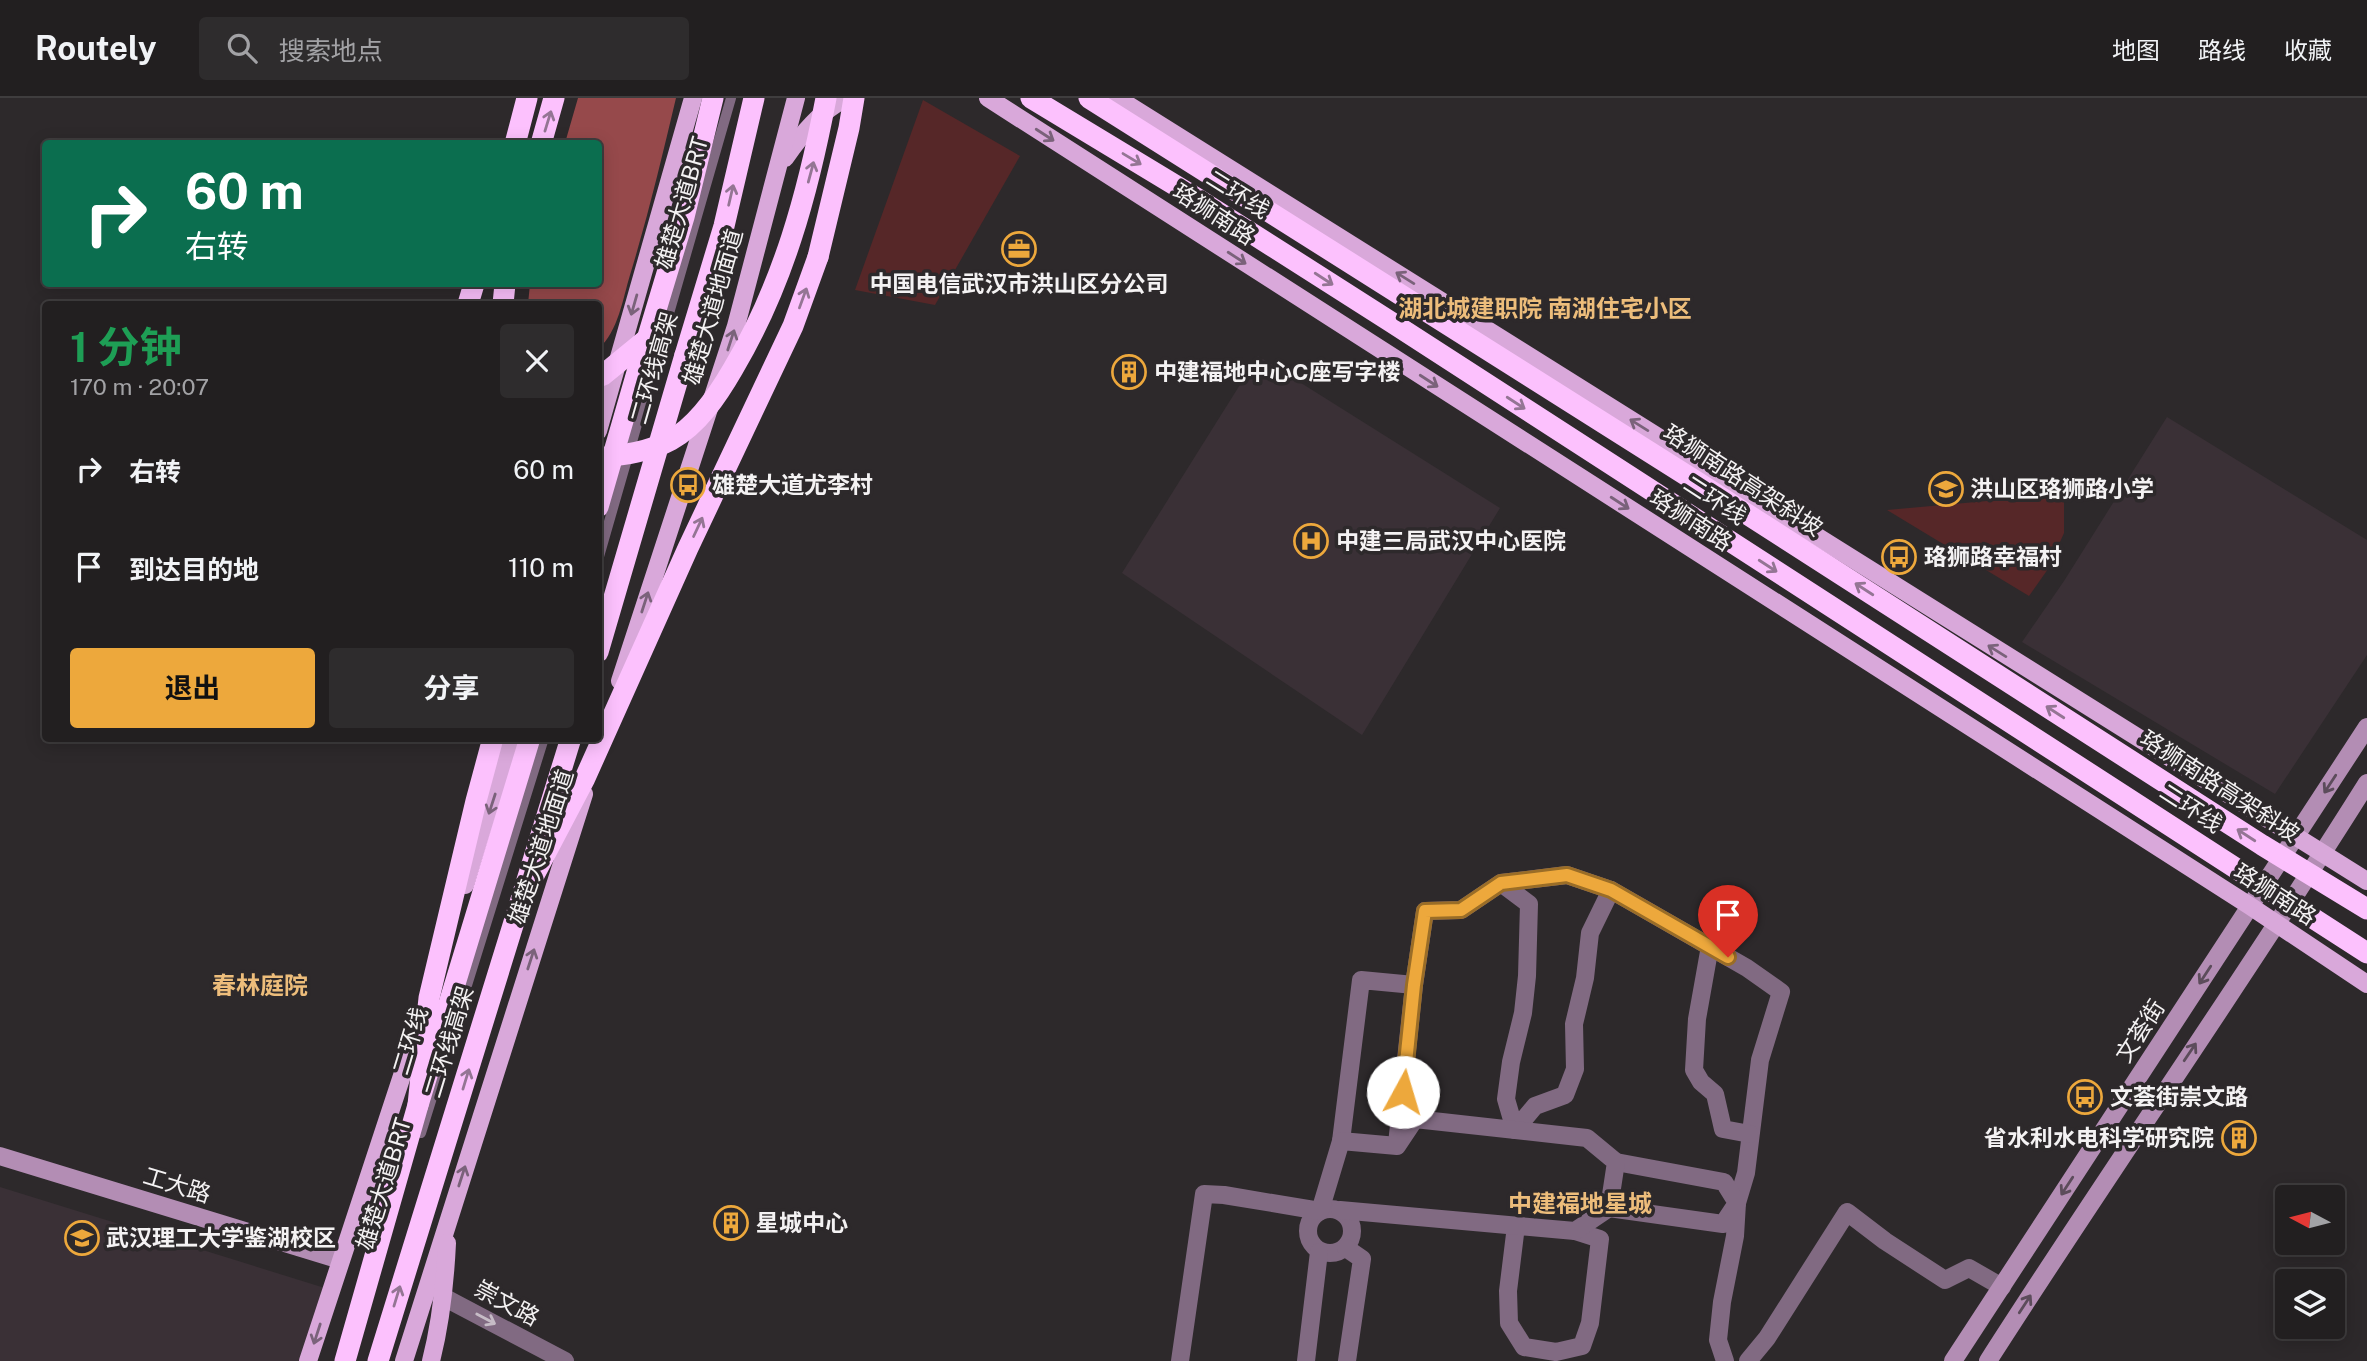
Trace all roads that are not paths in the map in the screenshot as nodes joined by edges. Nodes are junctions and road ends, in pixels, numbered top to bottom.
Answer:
1 (527, 98) edge
2 (554, 98) edge
3 (693, 98) edge
4 (713, 98) edge
5 (731, 98) edge
6 (754, 98) edge
7 (796, 98) edge
8 (826, 98) edge
9 (847, 98) edge
10 (854, 98) edge
11 (988, 98) edge
12 (1031, 98) edge
13 (1089, 98) edge
14 (1117, 98) edge
15 (516, 140) edge
16 (542, 140) edge
17 (777, 170) junction
18 (647, 339) junction
19 (602, 376) edge
20 (602, 417) edge
21 (602, 457) edge
22 (602, 493) edge
23 (602, 546) edge
24 (602, 638) edge
25 (2367, 727) edge
26 (602, 740) edge
27 (602, 741) edge
28 (492, 742) edge
29 (510, 742) edge
30 (529, 742) edge
31 (543, 742) edge
32 (570, 742) edge
33 (601, 742) edge
34 (602, 742) edge
35 (2367, 783) edge
36 (2295, 837) junction
37 (2323, 854) junction
38 (2367, 881) edge
39 (1501, 883) junction
40 (1611, 890) junction
41 (522, 898) junction
42 (2250, 906) junction
43 (2367, 909) edge
44 (2276, 924) junction
45 (1710, 946) junction
46 (2367, 953) edge
47 (2367, 984) edge
48 (1414, 985) junction
49 (418, 1105) junction
50 (1515, 1130) junction
51 (1750, 1134) junction
52 (1341, 1141) junction
53 (1397, 1146) junction
54 (0, 1156) edge
55 (1616, 1163) junction
56 (1737, 1203) junction
57 (1609, 1208) junction
58 (1320, 1210) junction
59 (1340, 1210) junction
60 (448, 1219) junction
61 (1516, 1226) junction
62 (1576, 1231) junction
63 (1346, 1248) junction
64 (1319, 1252) junction
65 (340, 1260) junction
66 (426, 1287) junction
67 (2001, 1287) junction
68 (444, 1297) junction
69 (308, 1361) edge
70 (347, 1361) edge
71 (378, 1361) edge
72 (404, 1361) edge
73 (431, 1361) edge
74 (565, 1361) edge
75 (1180, 1361) edge
76 (1306, 1361) edge
77 (1347, 1361) edge
78 (1725, 1361) edge
79 (1748, 1361) edge
80 (1953, 1361) edge
81 (1988, 1361) edge

1 - 15 highway
16 -> 2 highway
3 -> 20 main road
4 - 18 highway
5 - 23 lane, 雄楚大道BRT
24 -> 6 highway, 二环线高架, bridge
7 - 17 main road, 雄楚大道地面道
21 -> 8 highway, bridge
9 - 17 main road
26 -> 10 highway, bridge
11 -> 42 main road, 珞狮南路
12 -> 46 highway, 二环线, bridge
43 -> 13 highway, 珞狮南路高架斜坡, bridge
36 -> 14 main road, 珞狮南路
27 -> 17 main road, 雄楚大道地面道
18 - 19 highway, bridge
18 - 22 highway, bridge
25 -> 36 main road, 文荟街
28 - 49 highway, bridge
29 -> 65 main road
30 - 49 highway, 二环线, bridge
31 - 70 lane, 雄楚大道BRT
32 - 41 highway, 二环线高架, bridge
41 -> 33 highway, bridge
60 -> 34 main road, 雄楚大道地面道
35 - 37 main road
36 - 37 main road, 珞狮南路
36 - 42 main road, 文荟街
37 - 38 main road, 珞狮南路
37 - 44 main road
39 - 40 street
39 - 48 street
39 - 50 street
40 - 45 street
40 - 50 street
71 -> 41 highway, 二环线高架
42 - 44 main road, 珞狮南路
42 -> 67 main road, 文荟街
44 - 47 main road, 珞狮南路
81 -> 44 main road
45 - 51 street
45 - 51 street
48 - 52 street
48 - 53 street
49 - 70 highway, 二环线
50 - 53 street
50 - 55 street
51 - 56 street
52 - 53 street
52 - 58 street
54 - 65 main road, 工大路
55 - 56 street
55 - 57 street
56 - 57 street
56 - 78 street
57 - 62 street
58 - 59 street
58 - 64 street
58 - 75 street
59 - 61 street
59 - 63 street
60 - 66 main road, 雄楚大道地面道
60 - 68 main road
61 - 62 street
61 - 62 street
63 - 64 street
63 - 77 street
64 - 76 street
65 -> 69 main road
66 - 68 street, 崇文路
66 - 72 main road, 雄楚大道地面道
67 - 79 street
67 - 80 main road, 文荟街
68 - 73 main road
68 -> 74 street, 崇文路

